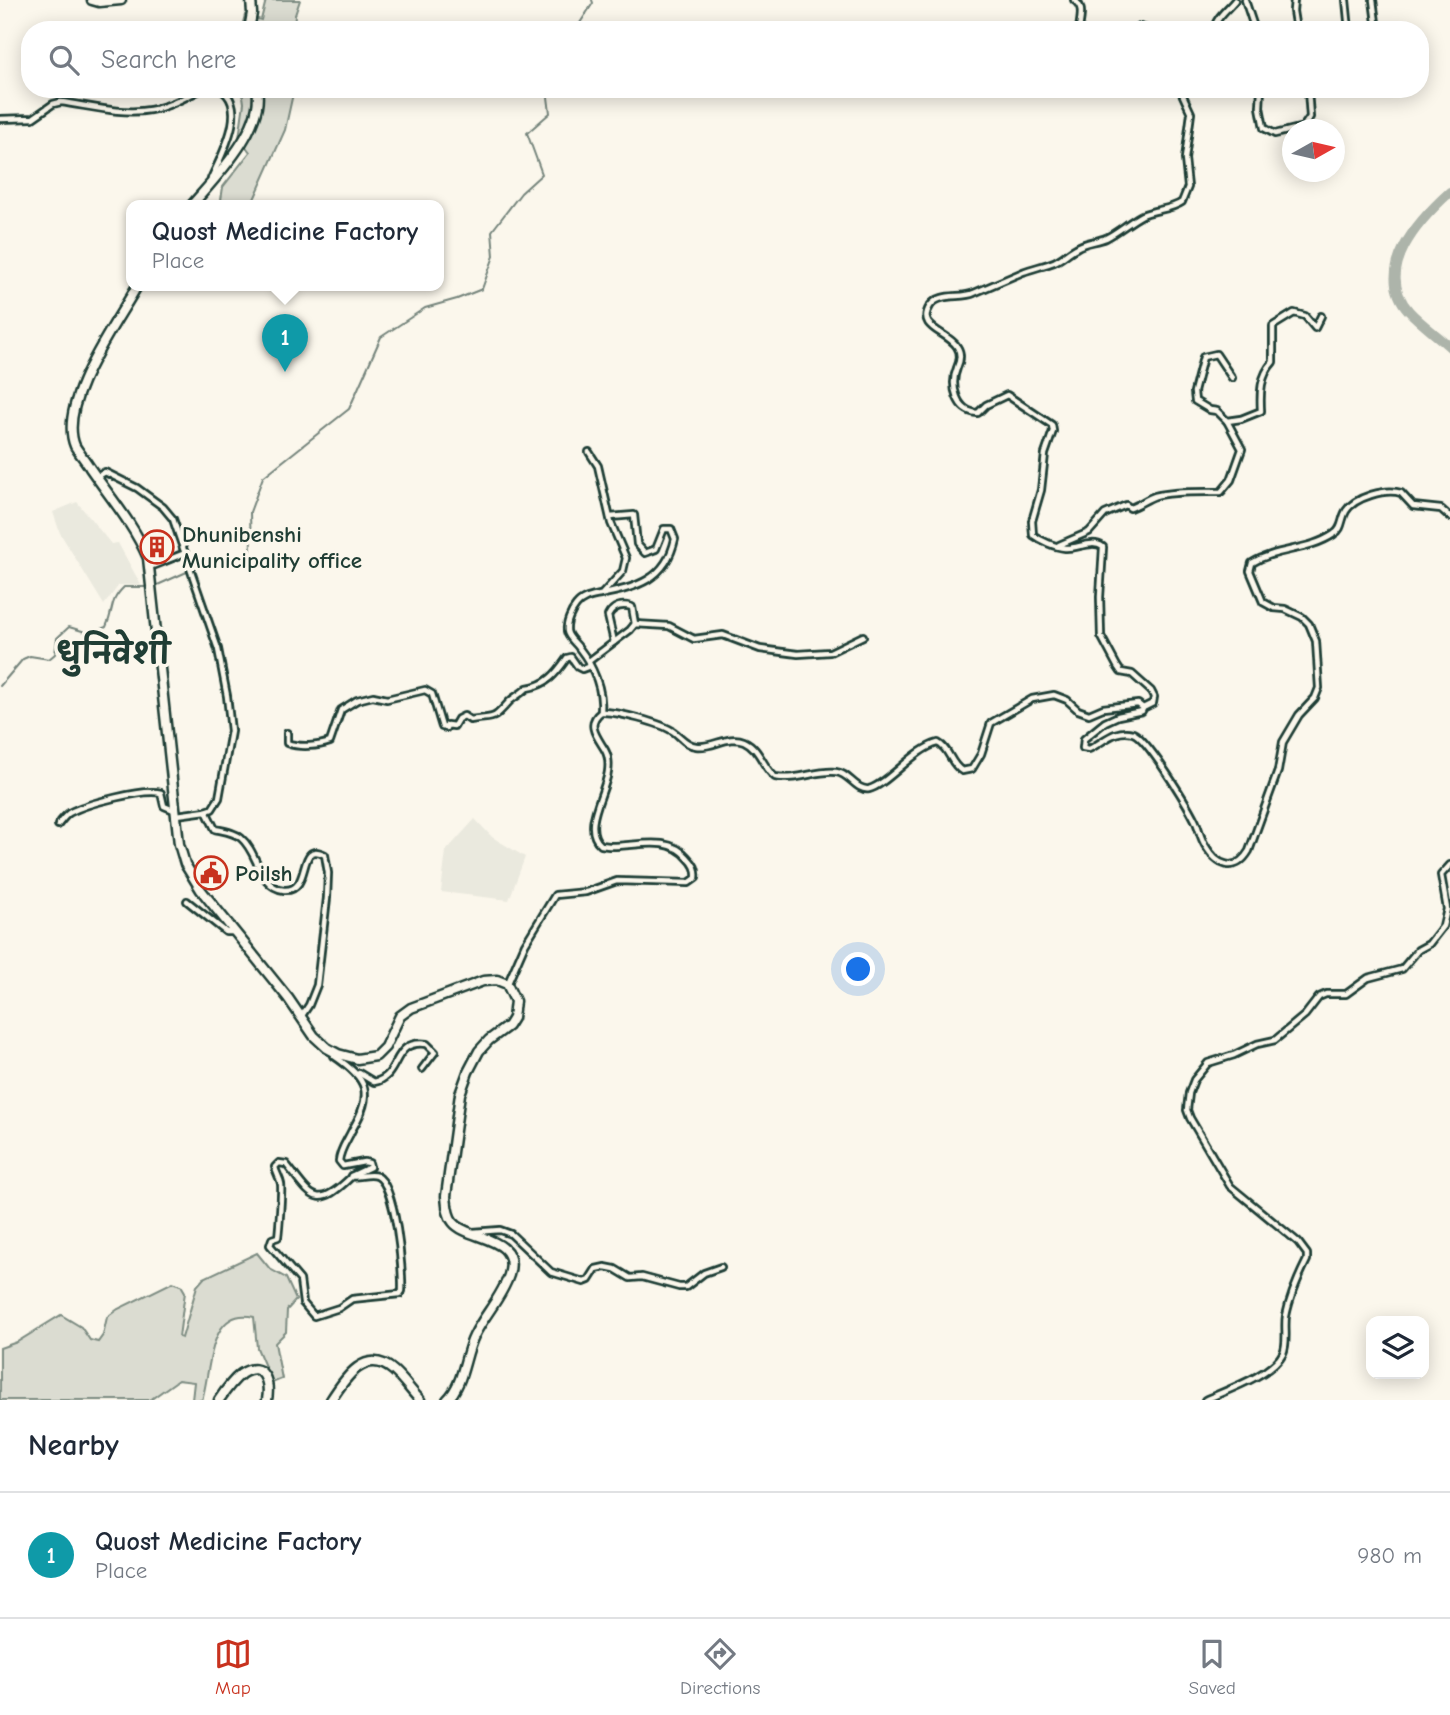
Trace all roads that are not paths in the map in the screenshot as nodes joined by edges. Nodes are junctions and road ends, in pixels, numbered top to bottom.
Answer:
1 (92, 0) edge
2 (121, 0) edge
3 (251, 0) edge
4 (1074, 0) edge
5 (1235, 0) edge
6 (1245, 0) edge
7 (1294, 0) edge
8 (1346, 0) edge
9 (1373, 0) edge
10 (250, 21) edge
11 (1080, 21) edge
12 (1217, 21) edge
13 (1252, 21) edge
14 (1295, 21) edge
15 (1348, 21) edge
16 (1376, 21) edge
17 (183, 98) edge
18 (229, 98) edge
19 (257, 98) edge
20 (1184, 98) edge
21 (1260, 98) edge
22 (1309, 98) edge
23 (0, 119) edge
24 (209, 183) junction
25 (196, 200) edge
26 (134, 291) edge
27 (1321, 317) dead end
28 (1232, 378) dead end
29 (1227, 421) junction
30 (589, 452) dead end
31 (97, 478) junction
32 (610, 517) junction
33 (1450, 517) edge
34 (1058, 546) junction
35 (185, 553) junction
36 (150, 567) junction
37 (600, 595) junction
38 (635, 624) junction
39 (863, 636) dead end
40 (614, 642) junction
41 (589, 664) junction
42 (1143, 708) junction
43 (601, 712) junction
44 (287, 733) dead end
45 (206, 811) junction
46 (176, 813) junction
47 (58, 825) dead end
48 (1450, 865) edge
49 (187, 901) dead end
50 (235, 932) junction
51 (508, 984) junction
52 (301, 1017) junction
53 (314, 1036) junction
54 (422, 1069) dead end
55 (358, 1073) junction
56 (351, 1177) junction
57 (467, 1232) junction
58 (721, 1267) dead end
59 (416, 1398) edge
60 (219, 1400) edge
61 (267, 1400) edge
62 (331, 1400) edge
63 (447, 1400) edge
64 (1205, 1400) edge

1 - 2 highway
3 - 10 highway
4 - 11 street
5 - 12 street
6 - 13 street
7 - 14 street
8 - 15 street
9 - 16 street
17 - 23 street
18 - 24 street
19 - 24 highway
20 - 34 street
21 - 22 street
24 - 25 highway
26 - 31 highway
27 - 29 street
28 - 29 street
29 - 34 street
30 - 32 street
31 - 35 street
31 - 36 highway
32 - 37 street
32 - 37 street
33 - 42 street
34 - 42 street
35 - 36 street
35 - 45 street
36 - 46 highway
37 - 41 street
38 - 39 street
38 - 40 street
38 - 40 street
40 - 41 street
41 - 43 street
41 - 44 street
42 - 43 street
43 - 51 street
45 - 46 street
45 - 52 street
46 - 47 street
46 - 50 highway
48 - 64 street
49 - 50 street
50 - 52 highway
51 - 53 highway
51 - 57 highway
52 - 53 highway
53 - 55 street
54 - 55 street
55 - 56 street
56 - 56 street
57 - 58 street
57 - 63 highway
59 - 62 highway
60 - 61 highway

